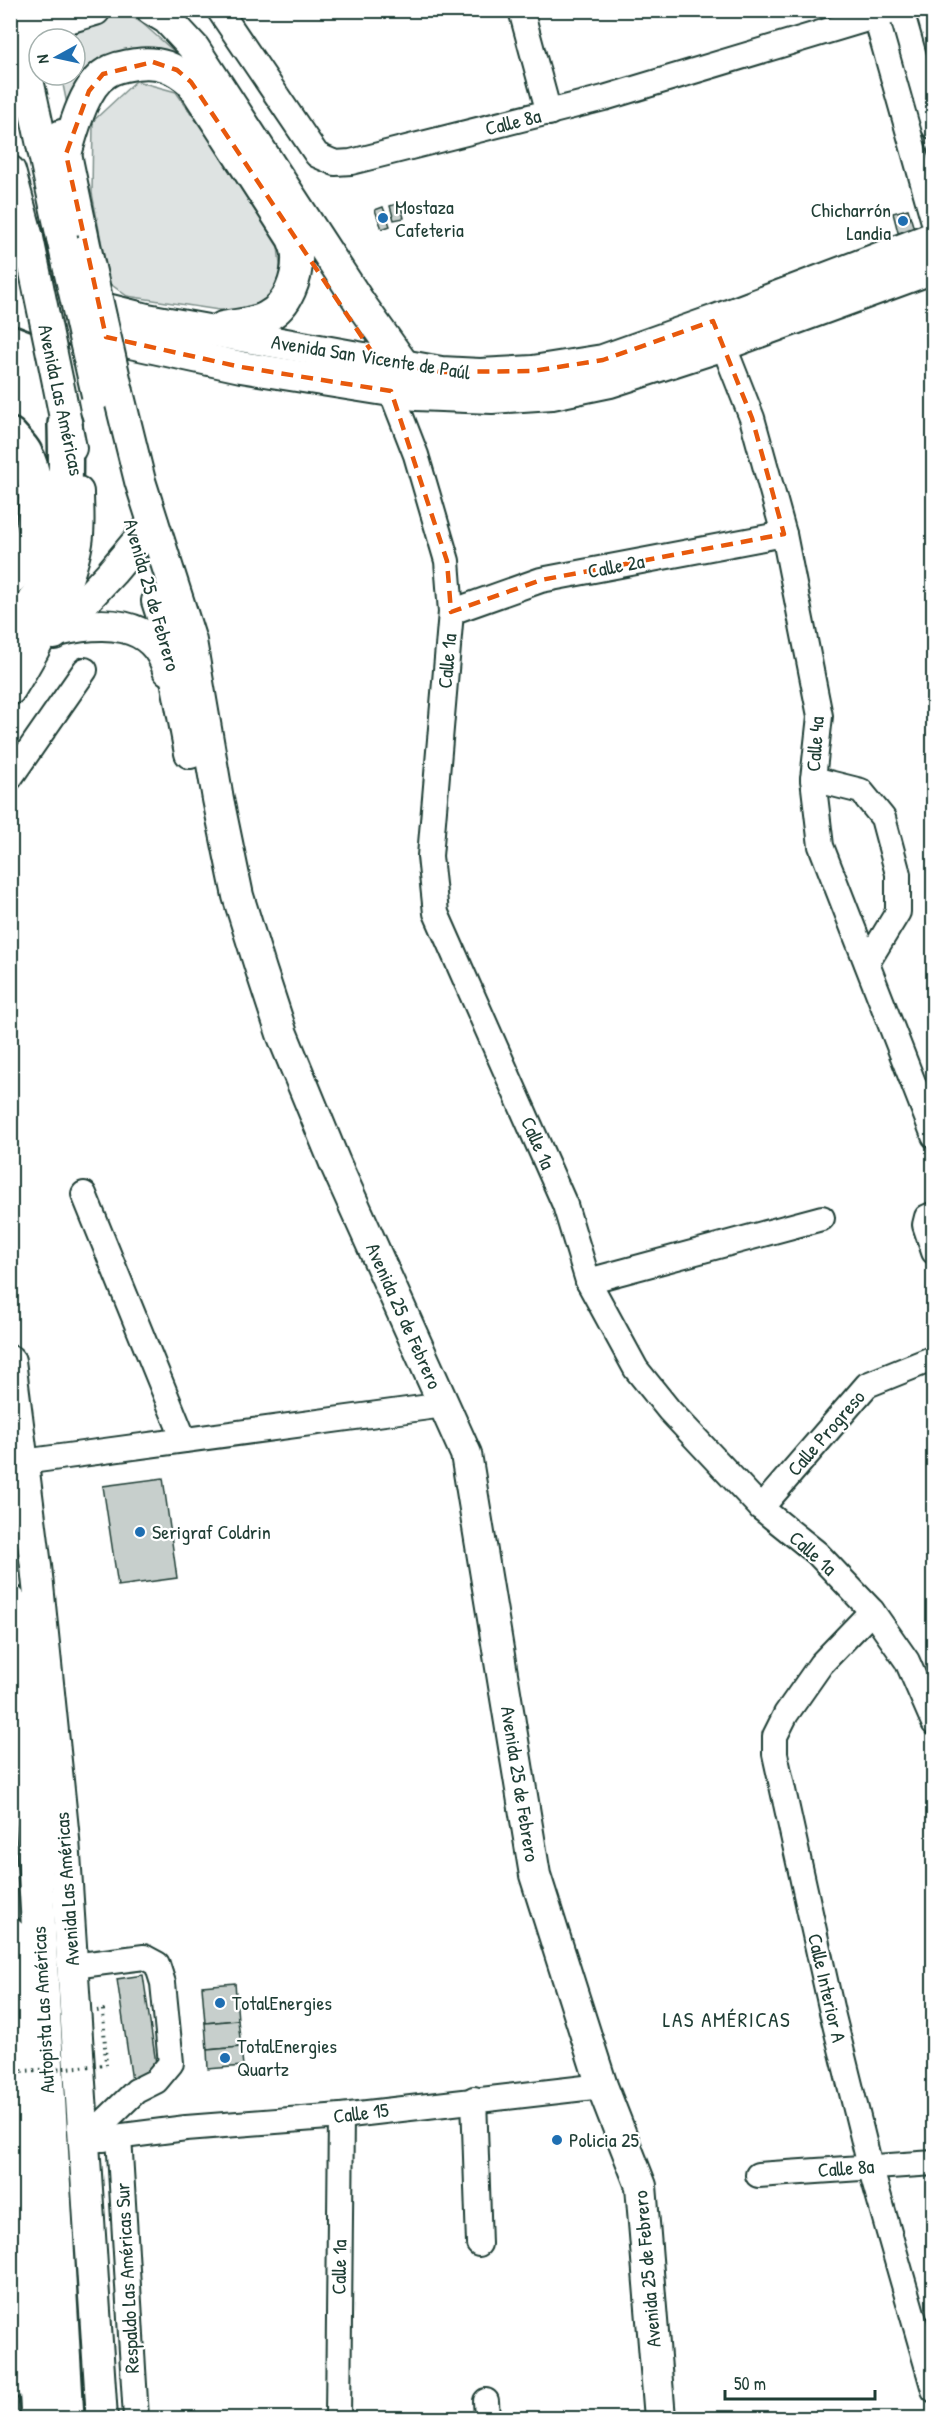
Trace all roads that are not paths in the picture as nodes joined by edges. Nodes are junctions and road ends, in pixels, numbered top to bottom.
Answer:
1 (95, 10) edge
2 (152, 10) edge
3 (219, 10) edge
4 (520, 10) edge
5 (887, 12) edge
6 (29, 24) edge
7 (51, 87) edge
8 (549, 113) junction
9 (933, 127) edge
10 (66, 154) junction
11 (10, 171) edge
12 (10, 213) edge
13 (933, 222) edge
14 (933, 237) edge
15 (28, 238) junction
16 (292, 238) junction
17 (74, 244) junction
18 (933, 268) edge
19 (10, 277) edge
20 (10, 306) edge
21 (207, 330) junction
22 (718, 333) junction
23 (397, 378) junction
24 (65, 424) joint
25 (10, 435) edge
26 (146, 532) junction
27 (784, 534) junction
28 (10, 578) edge
29 (451, 612) junction
30 (58, 631) junction
31 (22, 644) edge
32 (85, 670) dead end
33 (10, 690) edge
34 (185, 727) junction
35 (10, 778) edge
36 (813, 779) junction
37 (867, 963) junction
38 (933, 1130) edge
39 (335, 1163) junction
40 (84, 1194) dead end
41 (933, 1214) edge
42 (822, 1218) dead end
43 (933, 1252) edge
44 (588, 1281) junction
45 (933, 1358) edge
46 (10, 1361) edge
47 (444, 1405) junction
48 (184, 1440) junction
49 (23, 1462) junction
50 (761, 1508) junction
51 (10, 1602) edge
52 (872, 1611) junction
53 (933, 1723) edge
54 (10, 1935) edge
55 (73, 1966) junction
56 (602, 2086) junction
57 (474, 2099) junction
58 (341, 2116) junction
59 (102, 2139) junction
60 (933, 2163) edge
61 (870, 2166) junction
62 (758, 2175) dead end
63 (28, 2235) junction
64 (479, 2244) dead end
65 (10, 2382) edge
66 (933, 2390) edge
67 (38, 2418) edge
68 (67, 2418) edge
69 (102, 2418) edge
70 (136, 2418) edge
71 (338, 2418) edge
72 (660, 2418) edge

1 - 6 main road
2 - 23 main road
3 - 8 street, Calle 8a
4 - 8 street
5 - 8 street, Calle 8a
5 - 9 street
5 - 13 street
6 - 17 main road, Avenida 25 de Febrero
7 - 10 main road, Avenida 25 de Febrero
10 - 16 main road
10 - 17 main road, Avenida 25 de Febrero
11 - 15 main road, Avenida Las Américas
12 - 15 main road
14 - 22 main road, Avenida San Vicente de Paúl
15 - 24 main road, Avenida Las Américas, bridge
16 - 21 main road
16 - 23 main road
17 - 26 main road, Avenida 25 de Febrero, bridge
18 - 22 main road, Avenida San Vicente de Paúl
19 - 21 main road, Avenida San Vicente de Paúl
20 - 23 main road, Avenida San Vicente de Paúl
21 - 23 main road, Avenida San Vicente de Paúl
22 - 23 main road, Avenida San Vicente de Paúl
22 - 27 street, Calle 4a
23 - 29 street, Calle 1a
24 - 31 highway
25 - 28 highway
26 - 30 main road
26 - 34 main road, Avenida 25 de Febrero
26 - 39 main road, Avenida 25 de Febrero
27 - 29 street, Calle 2a
27 - 36 street, Calle 4a
29 - 44 street, Calle 1a
30 - 31 main road
30 - 34 main road
31 - 33 main road
32 - 35 street
34 - 39 main road, Avenida 25 de Febrero
36 - 37 street, Calle 4a
36 - 37 street
37 - 38 street, Calle 4a
39 - 47 main road, Avenida 25 de Febrero
40 - 48 street
41 - 43 street
42 - 44 street
44 - 50 street, Calle 1a
45 - 50 street, Calle Progreso
46 - 49 main road, Avenida Las Américas
47 - 48 street
47 - 56 main road, Avenida 25 de Febrero
48 - 49 street
49 - 55 main road, Avenida Las Américas
50 - 52 street, Calle 1a
51 - 68 highway, Autopista Las Américas
52 - 53 street, Calle 1a
52 - 61 street, Calle Interior A
54 - 63 highway, Autopista Las Américas
55 - 59 main road, Avenida Las Américas
55 - 59 street
56 - 57 street, Calle 15
56 - 72 main road, Avenida 25 de Febrero
57 - 58 street, Calle 15
57 - 64 street
58 - 59 street, Calle 15
58 - 71 street, Calle 1a
59 - 69 main road, Avenida Las Américas
59 - 70 street, Respaldo Las Américas Sur
60 - 61 street, Calle 8a
61 - 62 street, Calle 8a
61 - 66 street, Calle Interior A
63 - 65 highway
63 - 67 highway, Autopista Las Américas

